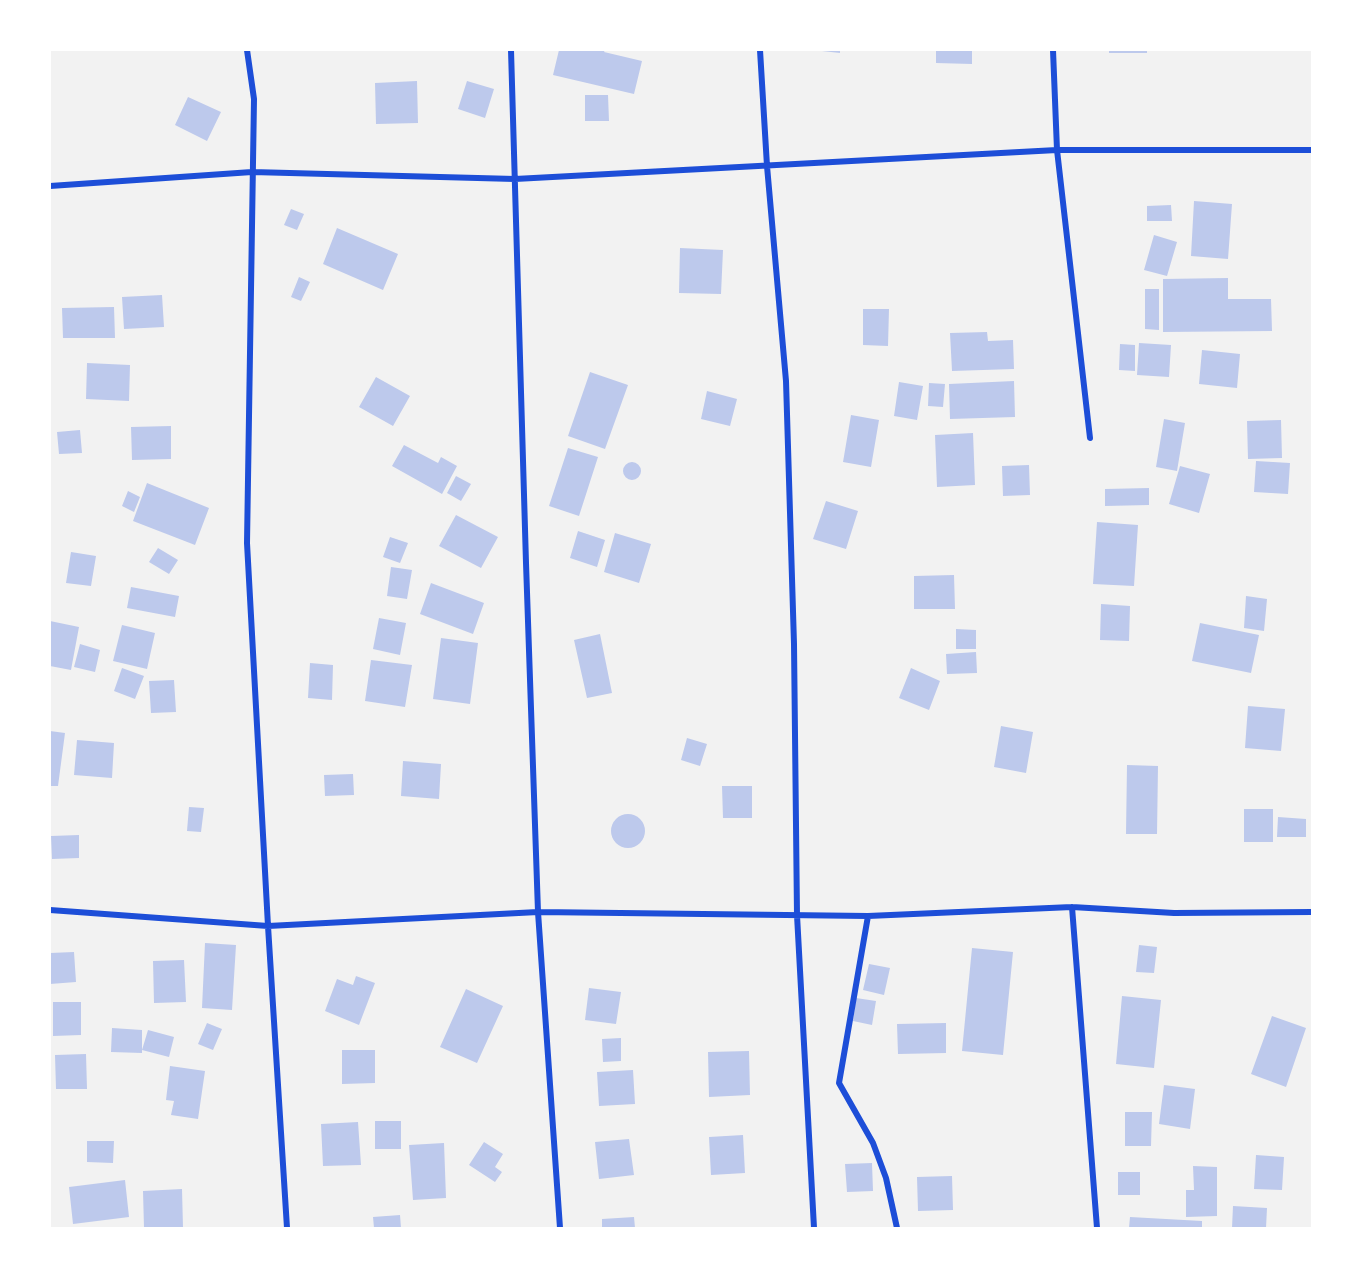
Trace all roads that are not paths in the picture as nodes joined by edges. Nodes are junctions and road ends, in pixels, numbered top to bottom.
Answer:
1 (247, 50) edge
2 (511, 50) edge
3 (760, 50) edge
4 (1053, 50) edge
5 (1057, 150) junction
6 (1312, 150) edge
7 (766, 166) junction
8 (252, 172) junction
9 (515, 179) junction
10 (50, 186) edge
11 (1089, 438) dead end
12 (1072, 907) junction
13 (50, 910) edge
14 (538, 912) junction
15 (1312, 912) edge
16 (797, 915) junction
17 (868, 916) junction
18 (268, 926) junction
19 (287, 1228) edge
20 (560, 1228) edge
21 (814, 1228) edge
22 (897, 1228) edge
23 (1097, 1228) edge

1 - 8 street
2 - 9 street
3 - 7 street
4 - 5 street
5 - 6 street
5 - 7 street
5 - 11 street
7 - 9 street
7 - 16 street
8 - 9 street
8 - 10 street
8 - 18 street
9 - 14 street
12 - 15 street
12 - 17 street
12 - 23 street
13 - 18 street
14 - 16 street
14 - 18 street
14 - 20 street
16 - 17 street
16 - 21 street
17 - 22 street
18 - 19 street

